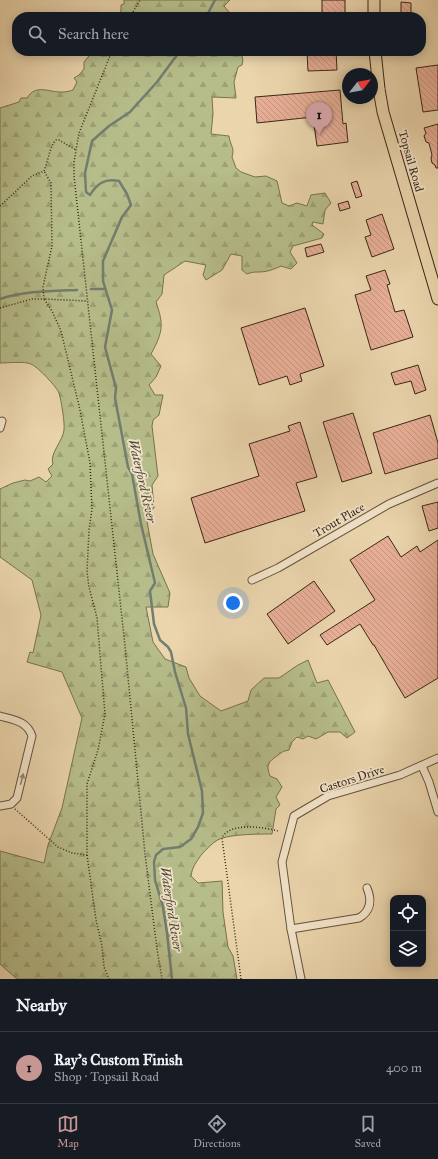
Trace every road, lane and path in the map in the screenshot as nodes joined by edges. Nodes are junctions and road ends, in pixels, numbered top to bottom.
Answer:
1 (140, 0) edge
2 (374, 0) edge
3 (133, 12) edge
4 (374, 12) edge
5 (110, 56) edge
6 (376, 56) edge
7 (76, 150) junction
8 (44, 171) junction
9 (0, 206) edge
10 (44, 299) junction
11 (438, 299) edge
12 (87, 301) junction
13 (0, 308) edge
14 (438, 483) edge
15 (252, 580) dead end
16 (0, 716) edge
17 (438, 758) edge
18 (422, 766) junction
19 (11, 804) junction
20 (0, 806) edge
21 (438, 812) edge
22 (278, 831) dead end
23 (87, 855) junction
24 (367, 888) dead end
25 (291, 929) junction
26 (109, 979) edge
27 (162, 979) edge
28 (241, 979) edge
29 (301, 979) edge

1 - 3 path
2 - 4 main road
5 - 7 path
6 - 11 main road, Topsail Road
7 - 8 path
7 - 12 path
8 - 9 path
8 - 10 path
10 - 12 path
10 - 13 path
10 - 23 path
12 - 27 path
14 - 15 street, Trout Place
19 -> 16 street
17 - 18 street, Castors Drive
18 - 21 street
18 - 25 street, Castors Drive
19 - 20 street
19 - 23 path
22 - 28 path
23 - 26 path
24 - 25 street
25 - 29 street, Castors Drive

